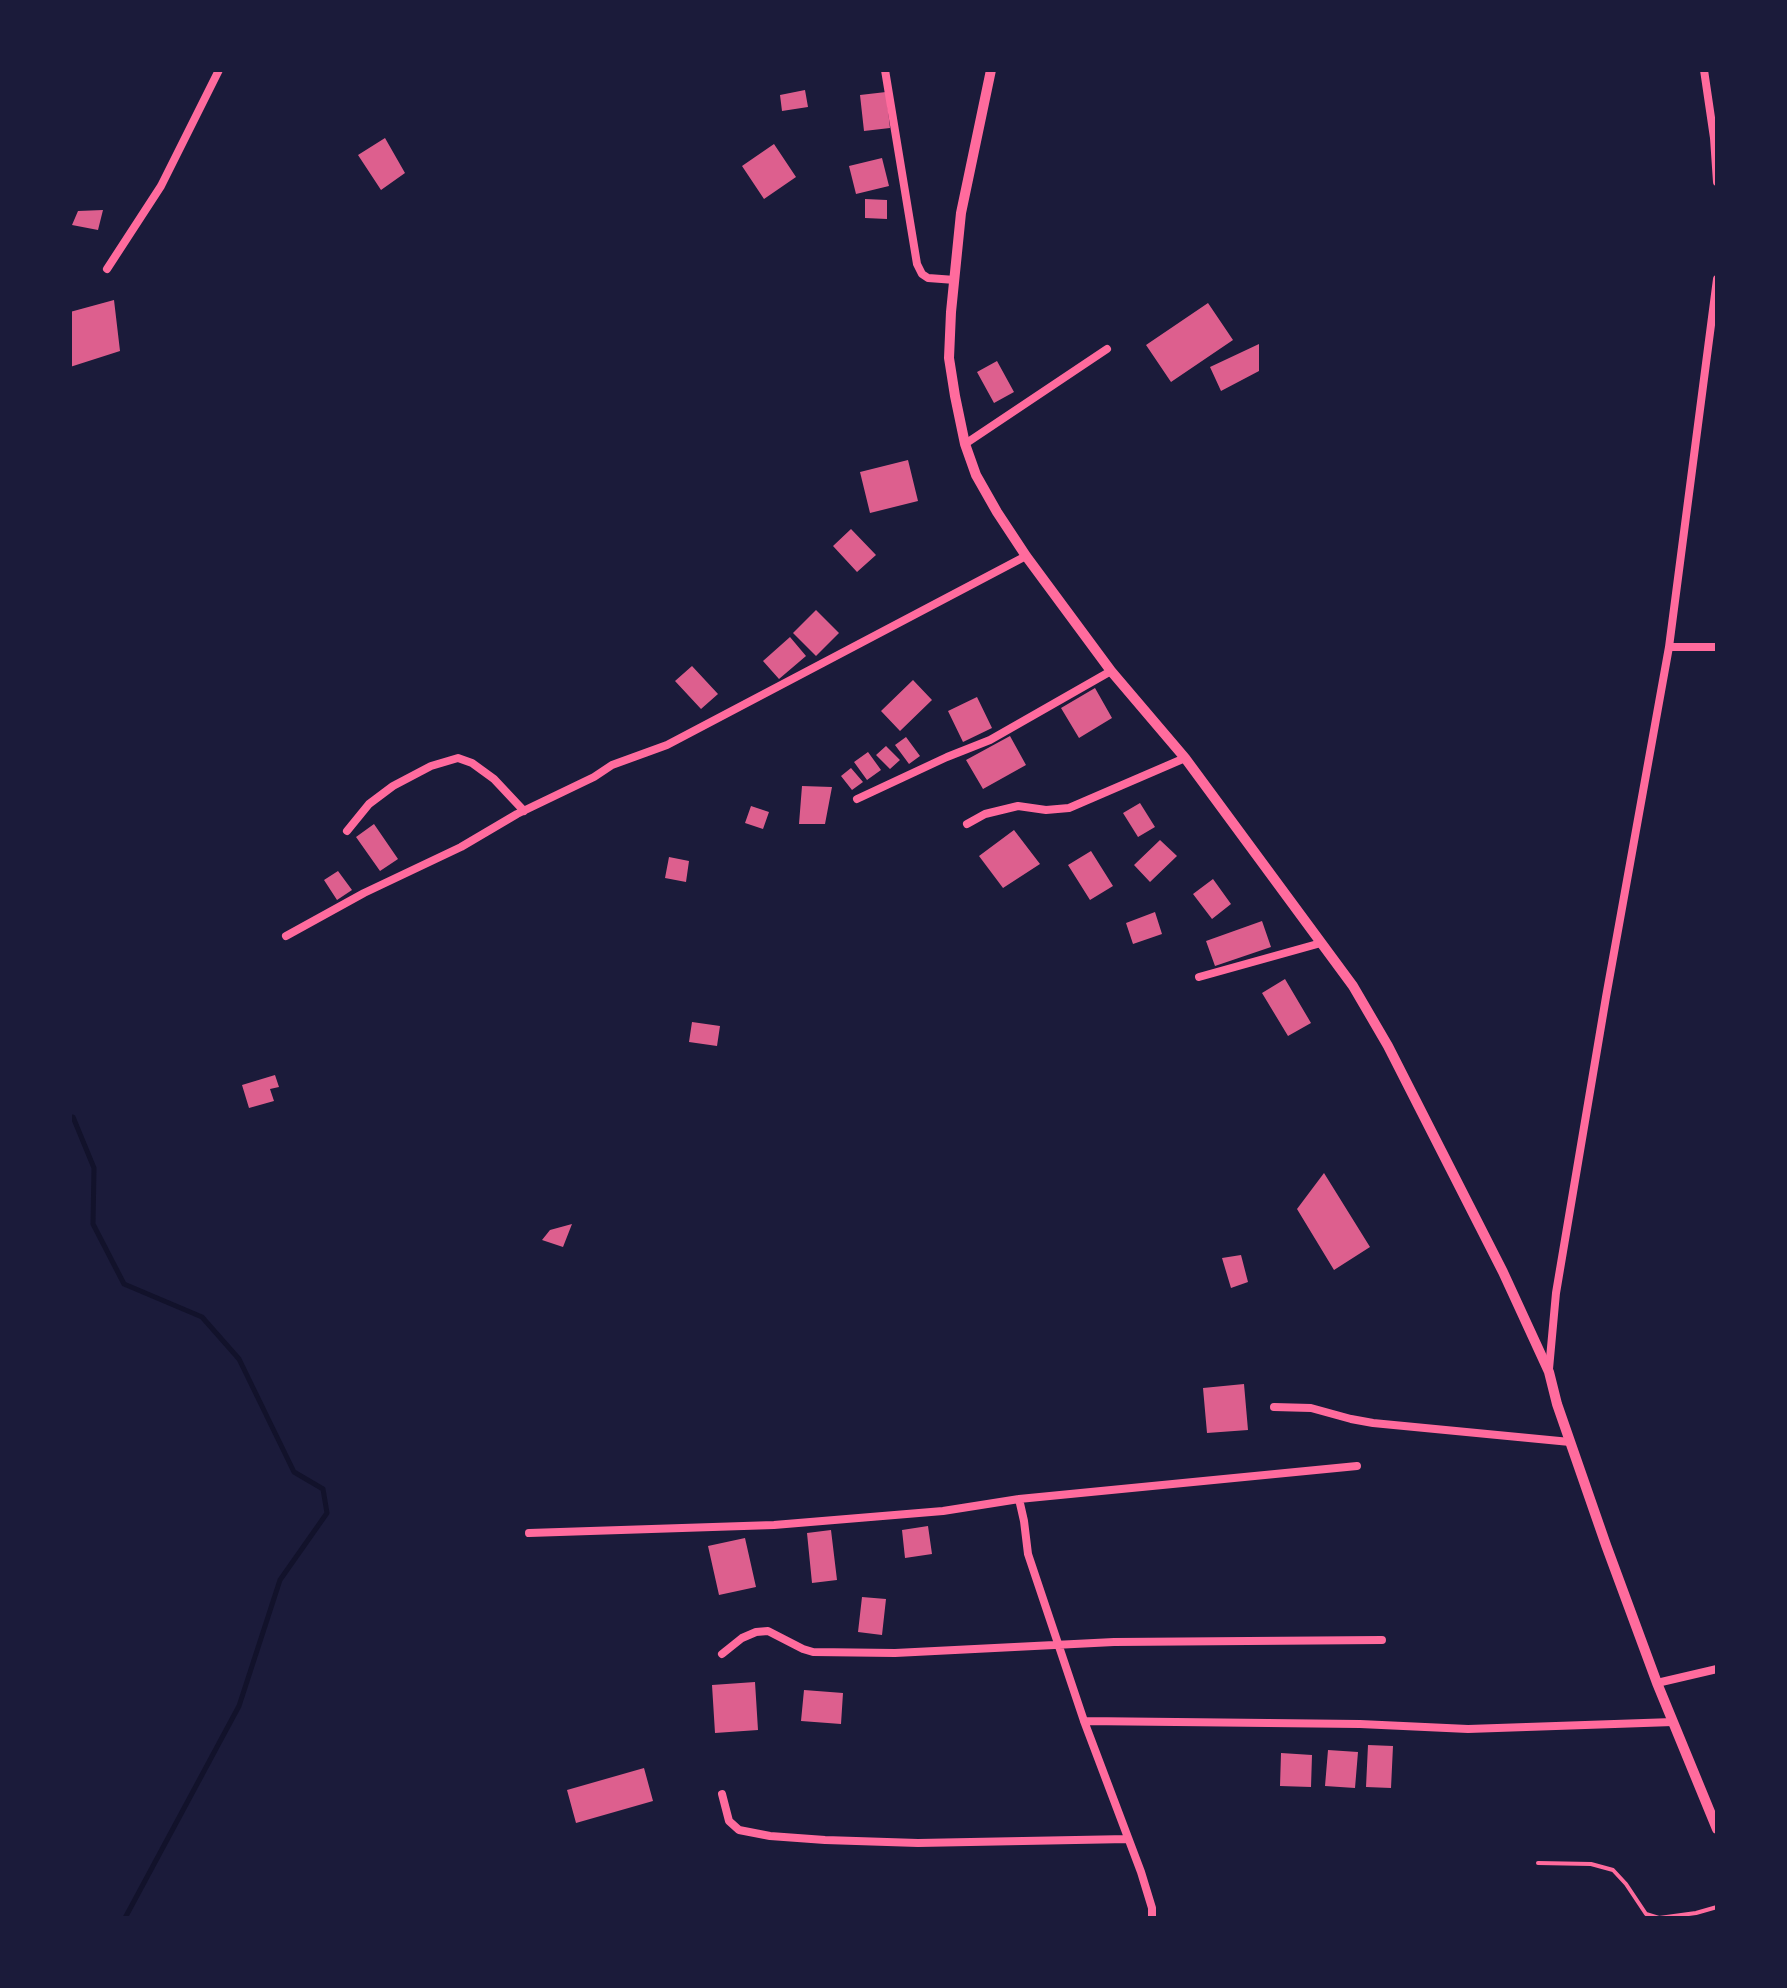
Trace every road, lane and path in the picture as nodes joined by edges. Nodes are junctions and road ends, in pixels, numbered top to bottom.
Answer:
1 (219, 70) edge
2 (885, 70) edge
3 (991, 70) edge
4 (1704, 70) edge
5 (1717, 182) edge
6 (107, 269) dead end
7 (1717, 279) edge
8 (955, 280) junction
9 (1107, 349) dead end
10 (965, 444) junction
11 (1026, 556) junction
12 (1669, 647) junction
13 (1717, 647) edge
14 (1111, 671) junction
15 (1185, 758) junction
16 (857, 799) dead end
17 (524, 811) junction
18 (967, 824) dead end
19 (347, 831) dead end
20 (286, 936) dead end
21 (1321, 943) junction
22 (1199, 977) dead end
23 (1549, 1372) junction
24 (1274, 1407) dead end
25 (1570, 1442) junction
26 (1357, 1466) dead end
27 (1019, 1499) junction
28 (529, 1533) dead end
29 (1382, 1640) dead end
30 (1057, 1644) junction
31 (722, 1654) dead end
32 (1717, 1669) edge
33 (1657, 1683) junction
34 (1084, 1721) junction
35 (1673, 1722) junction
36 (722, 1794) dead end
37 (1717, 1829) edge
38 (1128, 1839) junction
39 (1538, 1863) dead end
40 (1717, 1907) edge
41 (1152, 1918) edge

1 - 6 street
2 - 8 street
3 - 8 street
4 - 5 street
7 - 12 street
8 - 10 street
9 - 10 street
10 - 11 street
11 - 14 street
11 - 17 street
12 - 13 street
12 - 23 street
14 - 15 street
14 - 16 street
15 - 18 street
15 - 21 street
17 - 19 street
17 - 20 street
21 - 22 street
21 - 23 street
23 - 25 street
24 - 25 street
25 - 33 street
26 - 27 street
27 - 28 street
27 - 30 street
29 - 30 street
30 - 31 street
30 - 34 street
32 - 33 street
33 - 35 street
34 - 35 street
34 - 38 street
35 - 37 street
36 - 38 street
38 - 41 street
39 - 40 lane

